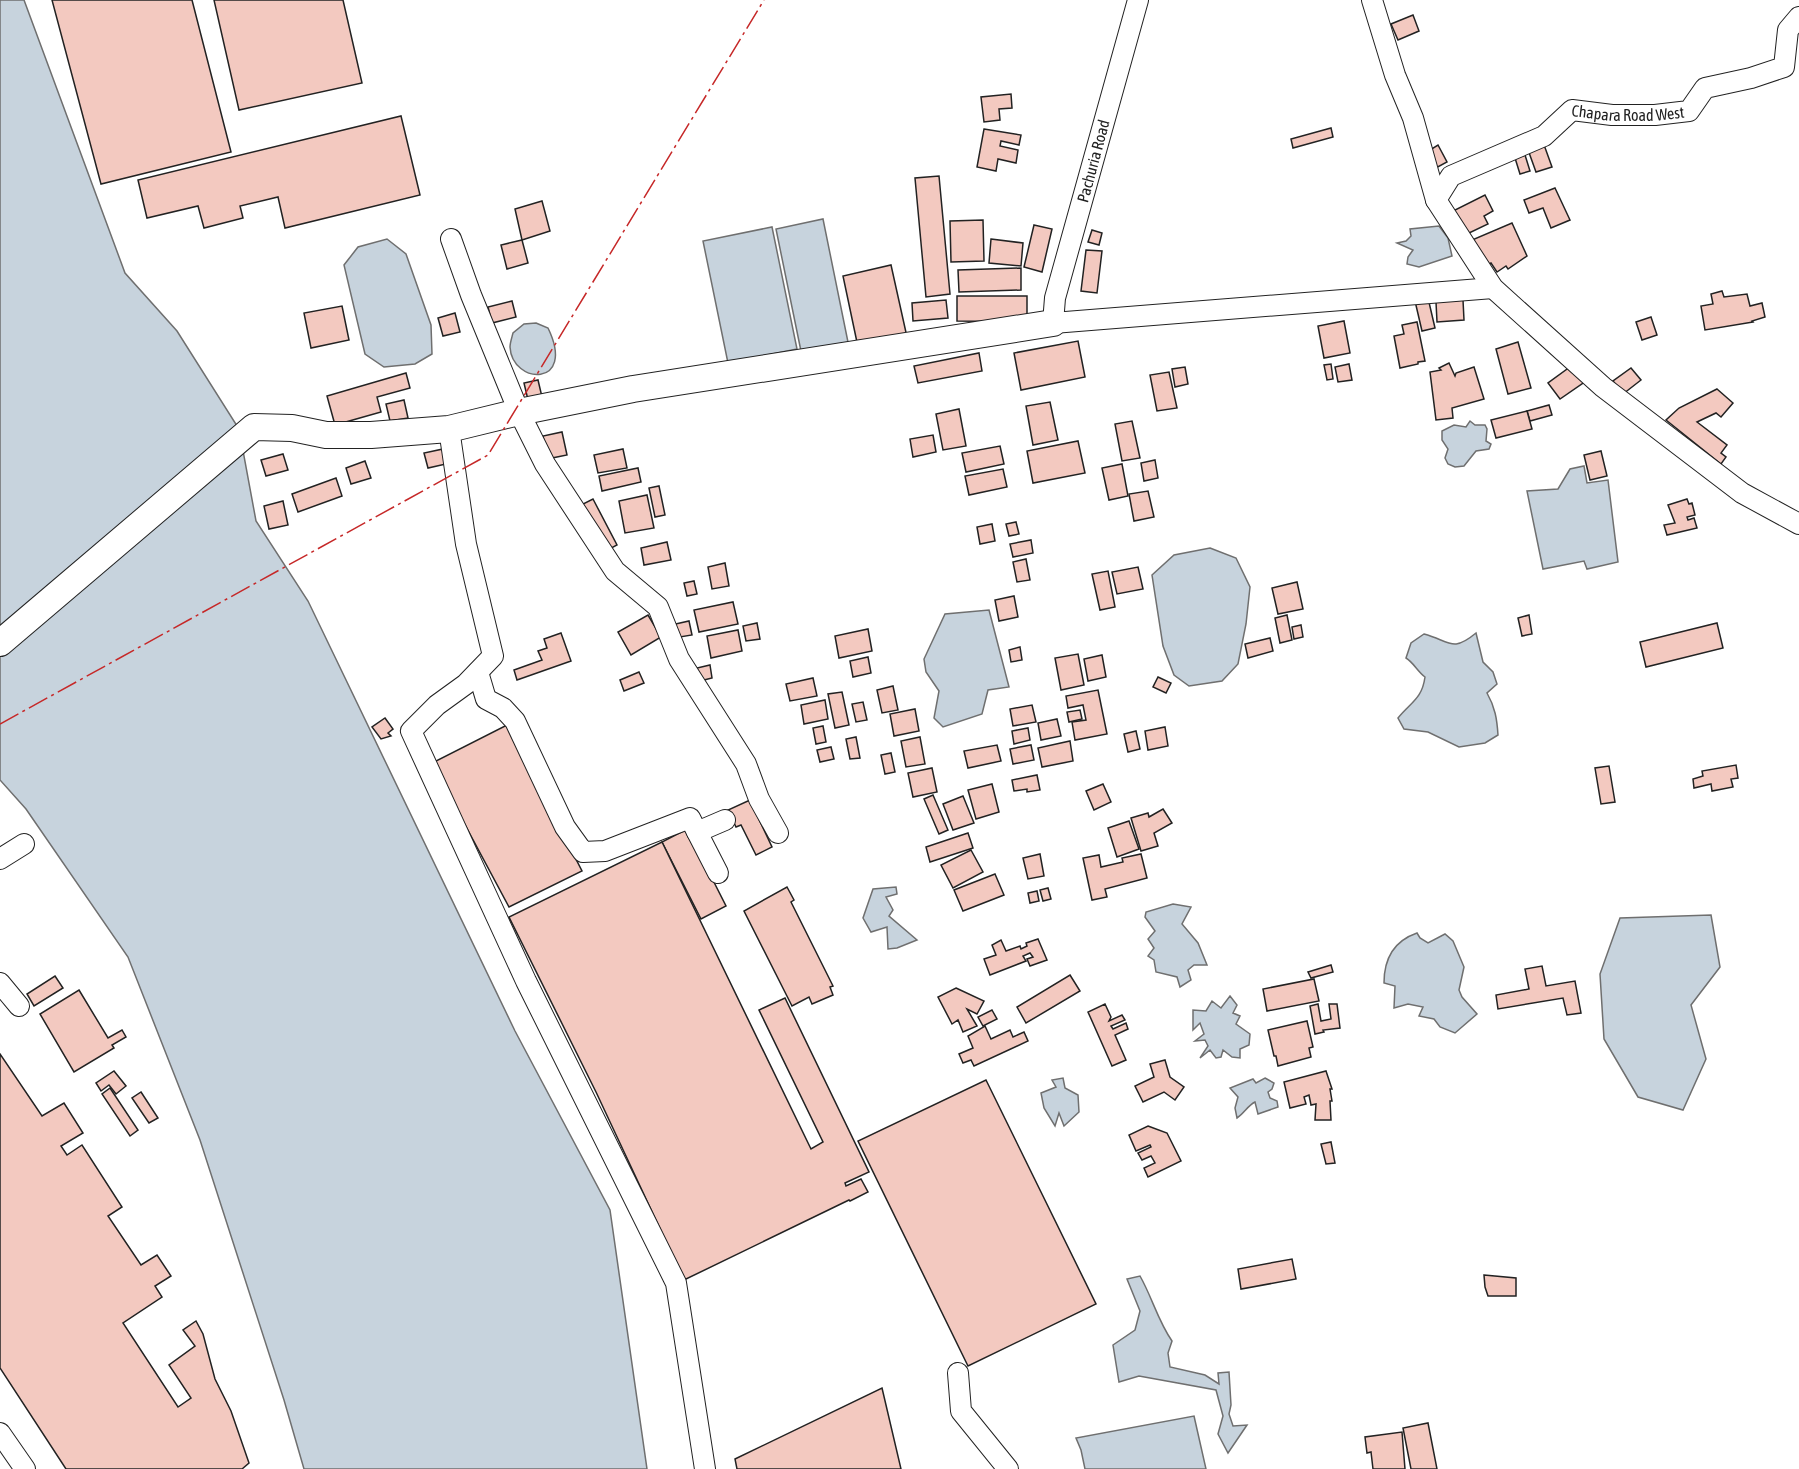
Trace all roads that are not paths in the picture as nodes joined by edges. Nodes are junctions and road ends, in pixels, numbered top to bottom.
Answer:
1 (1137, 0) edge
2 (1372, 0) edge
3 (1799, 17) edge
4 (1436, 200) junction
5 (451, 240) dead end
6 (1493, 288) junction
7 (1053, 323) junction
8 (519, 412) junction
9 (449, 429) junction
10 (1799, 524) edge
11 (0, 643) edge
12 (478, 672) junction
13 (725, 820) dead end
14 (698, 832) junction
15 (778, 833) dead end
16 (24, 844) dead end
17 (0, 859) edge
18 (718, 873) dead end
19 (0, 983) edge
20 (19, 1006) dead end
21 (958, 1373) dead end
22 (0, 1433) edge
23 (25, 1469) edge
24 (705, 1469) edge
25 (1008, 1469) edge

1 - 7 street, Pachuria Road
2 - 4 street
3 - 4 street, Chapara Road West
4 - 6 street
5 - 8 street
6 - 7 street
6 - 10 street
7 - 8 main road
8 - 9 main road
8 - 15 street
9 - 11 main road
9 - 12 street
12 - 14 street
12 - 24 street
13 - 14 street
14 - 18 street
16 - 17 street
19 - 20 street
21 - 25 street
22 - 23 street

